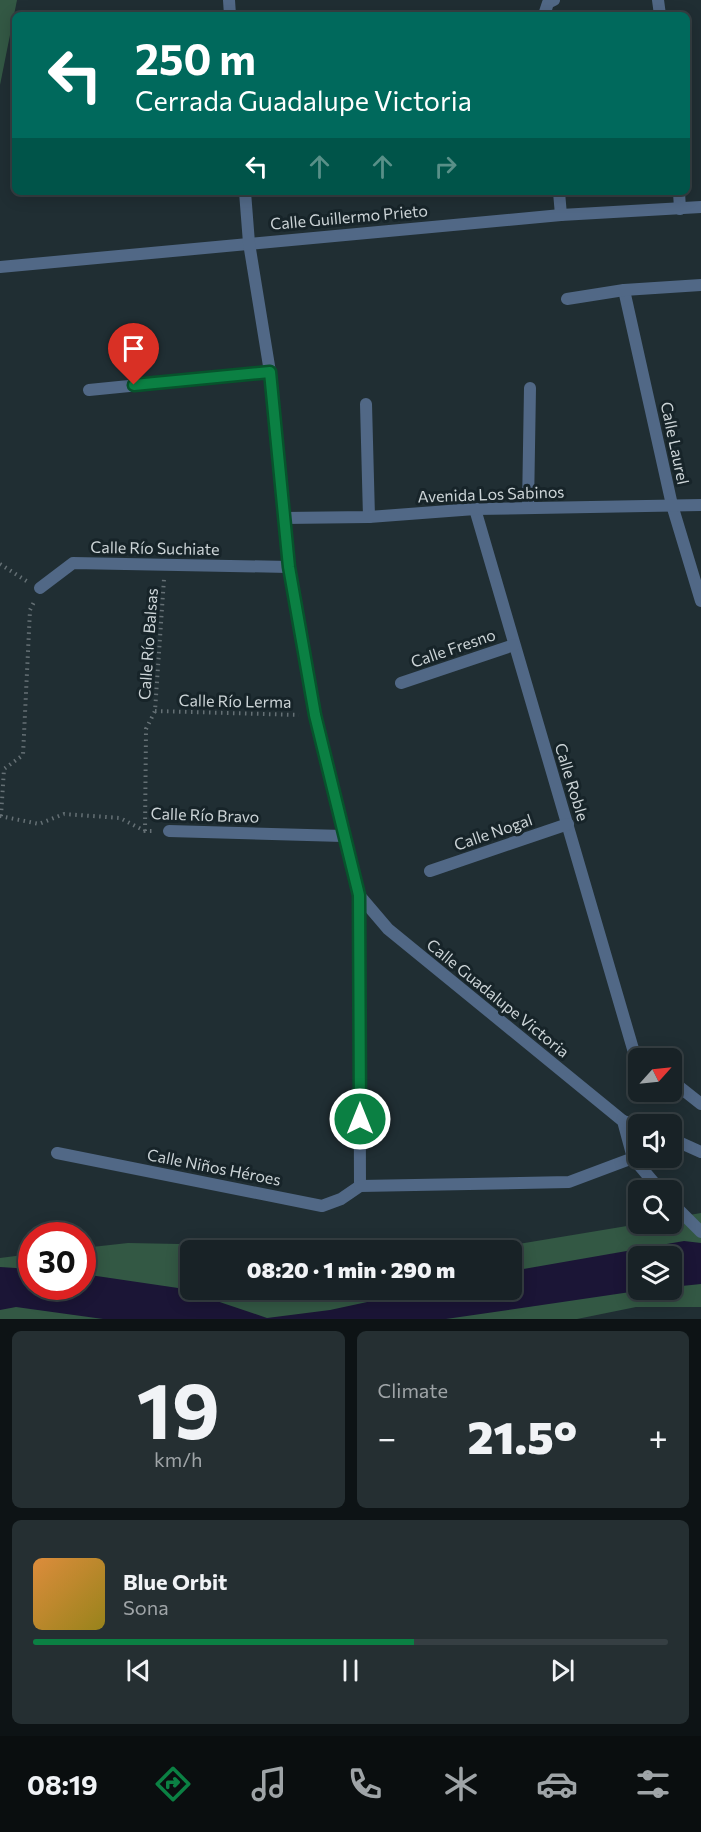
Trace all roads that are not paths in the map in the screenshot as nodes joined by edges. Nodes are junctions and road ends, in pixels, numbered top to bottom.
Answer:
1 (245, 195) edge
2 (559, 195) edge
3 (679, 195) edge
4 (701, 207) edge
5 (680, 209) junction
6 (561, 215) junction
7 (249, 243) junction
8 (0, 267) edge
9 (701, 285) edge
10 (624, 290) junction
11 (567, 299) dead end
12 (270, 372) junction
13 (530, 388) dead end
14 (89, 390) dead end
15 (366, 404) dead end
16 (672, 505) junction
17 (701, 505) edge
18 (528, 507) junction
19 (475, 509) junction
20 (369, 517) junction
21 (283, 518) junction
22 (289, 567) junction
23 (40, 588) road end
24 (701, 601) edge
25 (514, 645) junction
26 (401, 683) dead end
27 (568, 824) junction
28 (169, 831) road end
29 (343, 836) junction
30 (430, 871) dead end
31 (359, 895) junction
32 (633, 1048) edge
33 (682, 1089) edge
34 (701, 1104) edge
35 (622, 1121) junction
36 (628, 1122) edge
37 (628, 1141) edge
38 (682, 1143) edge
39 (57, 1152) dead end
40 (701, 1152) edge
41 (628, 1160) edge
42 (641, 1168) edge
43 (652, 1180) edge
44 (360, 1186) junction
45 (682, 1212) edge
46 (701, 1232) edge

1 - 7 street, Calle Guadalupe Victoria
2 - 6 street
3 - 5 street
4 - 5 street, Calle Guillermo Prieto
5 - 6 street, Calle Guillermo Prieto
6 - 7 street, Calle Guillermo Prieto
7 - 8 street, Calle Guillermo Prieto
7 - 12 street, Calle Guadalupe Victoria
9 - 10 street
10 - 11 street
10 - 16 street, Calle Laurel
12 - 14 street
12 - 21 street, Calle Guadalupe Victoria
13 - 18 street
15 - 20 street
16 - 17 street, Avenida Los Sabinos
16 - 18 street, Avenida Los Sabinos
16 - 24 street, Calle Laurel
18 - 19 street, Avenida Los Sabinos
19 - 20 street, Avenida Los Sabinos
19 - 25 street, Calle Roble
20 - 21 street, Avenida Los Sabinos
21 - 22 street, Calle Guadalupe Victoria
22 - 23 street, Calle Río Suchiate
22 - 29 street, Calle Guadalupe Victoria
25 - 26 street, Calle Fresno
25 - 27 street, Calle Roble
27 - 30 street, Calle Nogal
27 - 32 street, Calle Roble
28 - 29 street, Calle Río Bravo
29 - 31 street, Calle Guadalupe Victoria
31 - 35 street, Calle Guadalupe Victoria
31 - 44 street, Calle Guadalupe Victoria
33 - 34 street
35 - 36 street
35 - 37 street
38 - 40 street
39 - 44 street, Calle Niños Héroes
41 - 44 street
42 - 43 street
45 - 46 street

